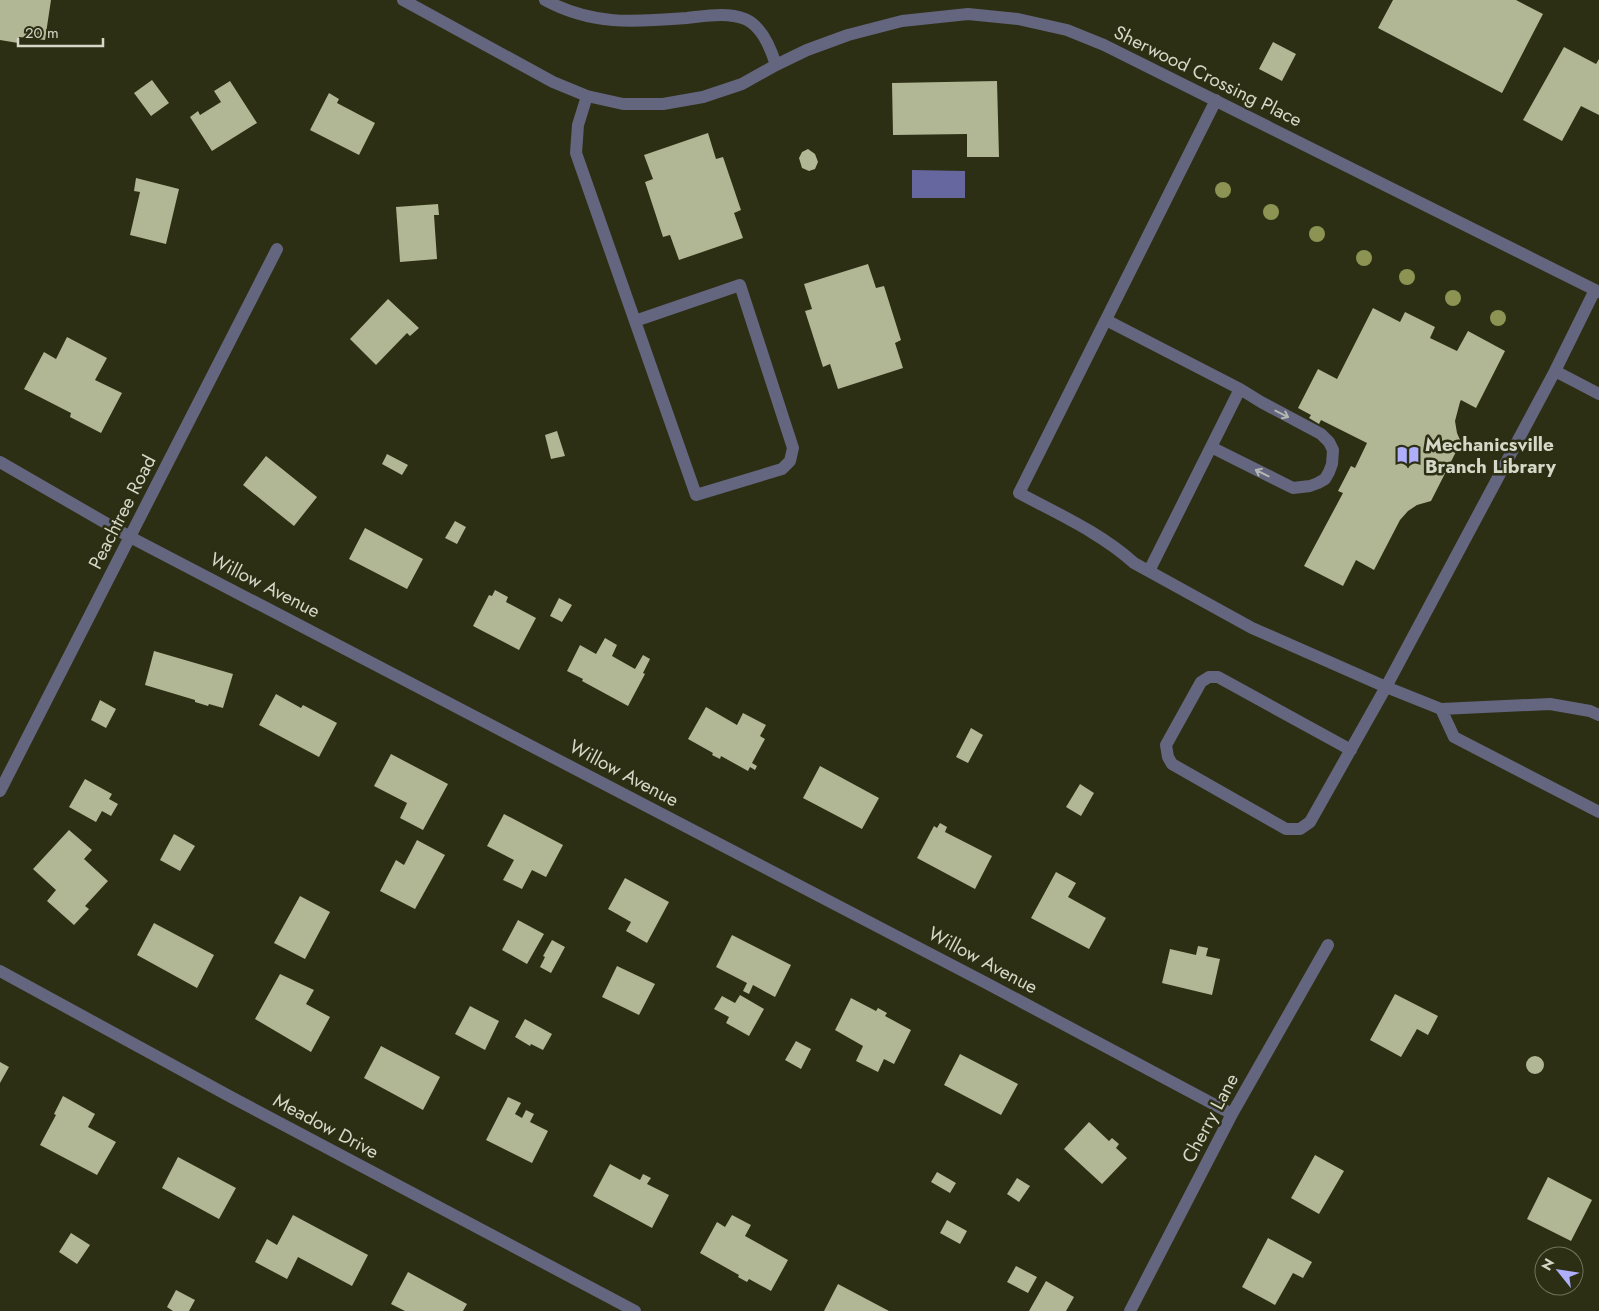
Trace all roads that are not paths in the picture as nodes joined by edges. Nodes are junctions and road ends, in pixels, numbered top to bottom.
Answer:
1 (403, 0) edge
2 (545, 0) edge
3 (776, 65) junction
4 (587, 96) junction
5 (1216, 100) junction
6 (277, 249) dead end
7 (1597, 291) edge
8 (1106, 320) junction
9 (635, 321) junction
10 (1555, 371) junction
11 (1240, 389) junction
12 (1599, 394) edge
13 (1211, 447) junction
14 (0, 462) edge
15 (130, 537) junction
16 (1149, 571) junction
17 (1386, 687) junction
18 (1440, 709) junction
19 (1599, 715) edge
20 (1351, 750) junction
21 (0, 791) edge
22 (1599, 812) edge
23 (1328, 945) dead end
24 (0, 971) edge
25 (1232, 1114) junction
26 (636, 1311) edge
27 (1130, 1311) edge

1 - 4 street, Sherwood Crossing Place
2 - 3 street
3 - 4 street, Sherwood Crossing Place
3 - 5 street, Sherwood Crossing Place
4 - 9 street
5 - 7 street, Sherwood Crossing Place
5 - 8 street
6 - 15 street, Peachtree Road
7 - 10 street
8 - 11 street
8 - 16 street
9 - 9 street
10 - 12 street
10 - 17 street
11 - 13 street
11 -> 13 street
13 - 16 street
14 - 15 street, Willow Avenue
15 - 21 street, Peachtree Road
15 - 25 street, Willow Avenue
16 - 17 street
17 - 18 street
17 - 20 street
18 - 19 street
18 - 22 street
20 - 20 street
23 - 25 street, Cherry Lane
24 - 26 street, Meadow Drive
25 - 27 street, Cherry Lane

